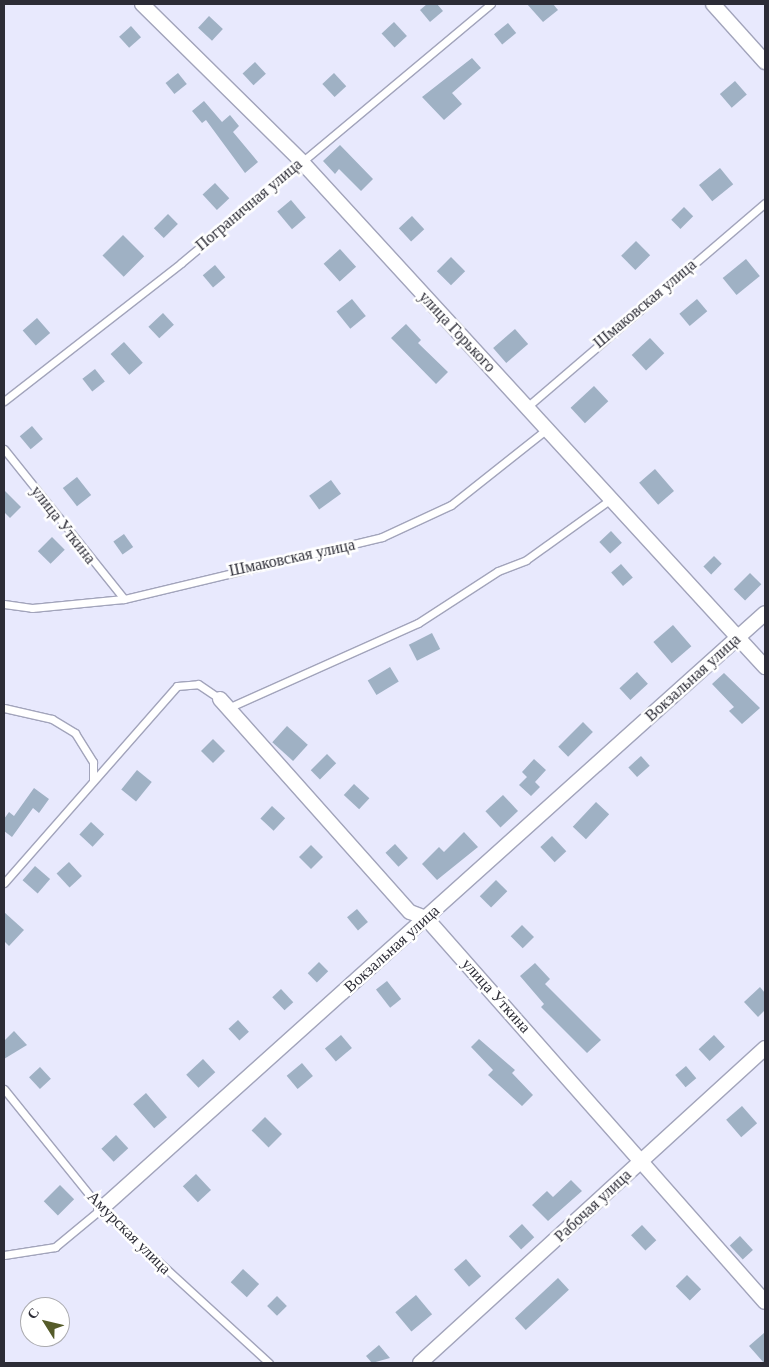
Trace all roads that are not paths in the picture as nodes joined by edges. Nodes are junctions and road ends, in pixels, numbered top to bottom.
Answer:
1 (142, 4) edge
2 (490, 4) edge
3 (713, 4) edge
4 (765, 62) edge
5 (301, 161) junction
6 (765, 203) edge
7 (4, 401) edge
8 (527, 407) junction
9 (547, 429) junction
10 (4, 449) edge
11 (611, 499) junction
12 (124, 599) junction
13 (4, 604) edge
14 (765, 613) edge
15 (738, 637) junction
16 (765, 667) edge
17 (224, 703) junction
18 (4, 708) edge
19 (93, 780) junction
20 (4, 883) edge
21 (426, 918) junction
22 (765, 1048) edge
23 (4, 1089) edge
24 (643, 1159) junction
25 (101, 1210) junction
26 (4, 1255) edge
27 (765, 1302) edge
28 (269, 1363) edge
29 (420, 1363) edge

1 - 5 street, улица Горького
2 - 5 lane, Пограничная улица
3 - 4 street
5 - 7 lane, Пограничная улица
5 - 8 street, улица Горького
6 - 8 lane, Шмаковская улица
8 - 9 street, улица Горького
9 - 11 street, улица Горького
9 - 12 lane, Шмаковская улица
10 - 12 lane, улица Уткина
11 - 15 street, улица Горького
11 - 17 lane
12 - 13 lane, Шмаковская улица
14 - 15 street, Вокзальная улица
15 - 16 street, улица Горького
15 - 21 street, Вокзальная улица
17 - 19 lane
17 - 21 street, улица Уткина
18 - 19 lane
19 - 20 lane
21 - 24 street, улица Уткина
21 - 25 street, Вокзальная улица
22 - 24 street, Рабочая улица
23 - 25 lane, Амурская улица
24 - 27 street, улица Уткина
24 - 29 street, Рабочая улица
25 - 26 lane, Вокзальная улица
25 - 28 lane, Амурская улица

